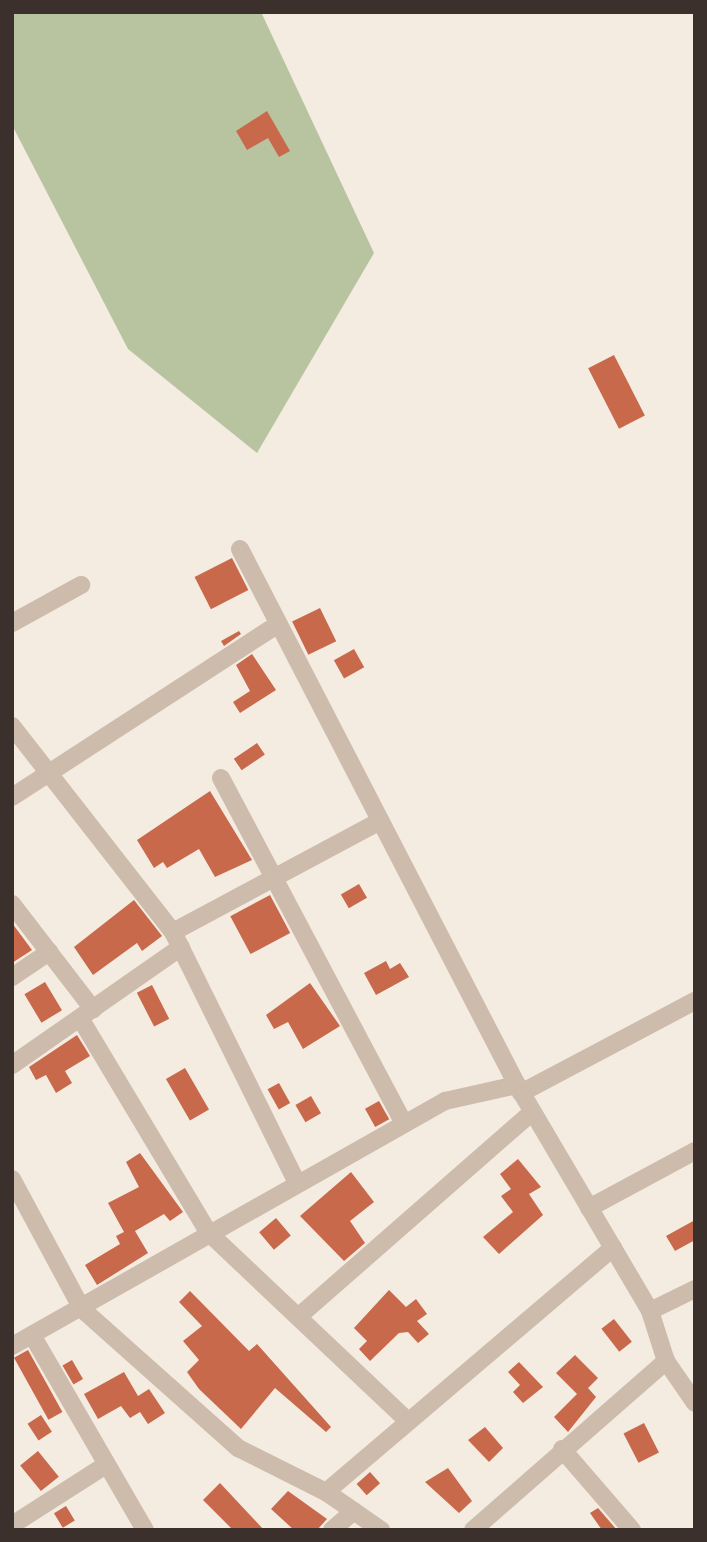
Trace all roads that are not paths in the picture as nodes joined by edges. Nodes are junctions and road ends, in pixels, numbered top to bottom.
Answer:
1 (240, 549) dead end
2 (81, 585) dead end
3 (12, 624) edge
4 (278, 624) junction
5 (12, 726) edge
6 (49, 773) junction
7 (221, 778) dead end
8 (12, 797) edge
9 (380, 821) junction
10 (274, 878) junction
11 (12, 904) edge
12 (177, 940) junction
13 (49, 952) junction
14 (12, 977) edge
15 (695, 1001) edge
16 (87, 1013) junction
17 (12, 1065) edge
18 (519, 1089) junction
19 (532, 1112) junction
20 (404, 1124) junction
21 (695, 1151) edge
22 (12, 1179) edge
23 (297, 1183) junction
24 (589, 1208) junction
25 (20, 1214) edge
26 (208, 1232) junction
27 (612, 1248) junction
28 (695, 1289) edge
29 (82, 1309) junction
30 (650, 1311) junction
31 (298, 1317) junction
32 (32, 1335) junction
33 (12, 1346) edge
34 (666, 1361) junction
35 (695, 1403) edge
36 (407, 1420) junction
37 (562, 1449) junction
38 (106, 1465) junction
39 (326, 1492) junction
40 (354, 1511) junction
41 (12, 1525) edge
42 (145, 1530) edge
43 (332, 1530) edge
44 (381, 1530) edge
45 (473, 1530) edge
46 (632, 1530) edge

1 - 4 street
2 - 3 street
4 - 6 street
4 - 9 street
5 - 6 street
6 - 8 street
6 - 12 street
7 - 10 street
9 - 10 street
9 - 18 street
10 - 12 street
10 - 20 street
11 - 13 street
12 - 16 street
12 - 23 street
13 - 14 street
13 - 16 street
15 - 18 street
16 - 17 street
16 - 26 street
18 - 19 street
18 - 20 street
19 - 24 street
19 - 31 street
20 - 23 street
21 - 24 street
22 - 25 street
23 - 26 street
24 - 27 street
25 - 29 street
26 - 29 street
26 - 31 street
27 - 30 street
27 - 36 street
28 - 30 street
29 - 32 street
29 - 39 street
30 - 34 street
31 - 36 street
32 - 33 street
32 - 38 street
34 - 35 street
34 - 37 street
36 - 39 street
37 - 45 street
37 - 46 street
38 - 41 street
38 - 42 street
39 - 40 street
40 - 43 street
40 - 44 street

